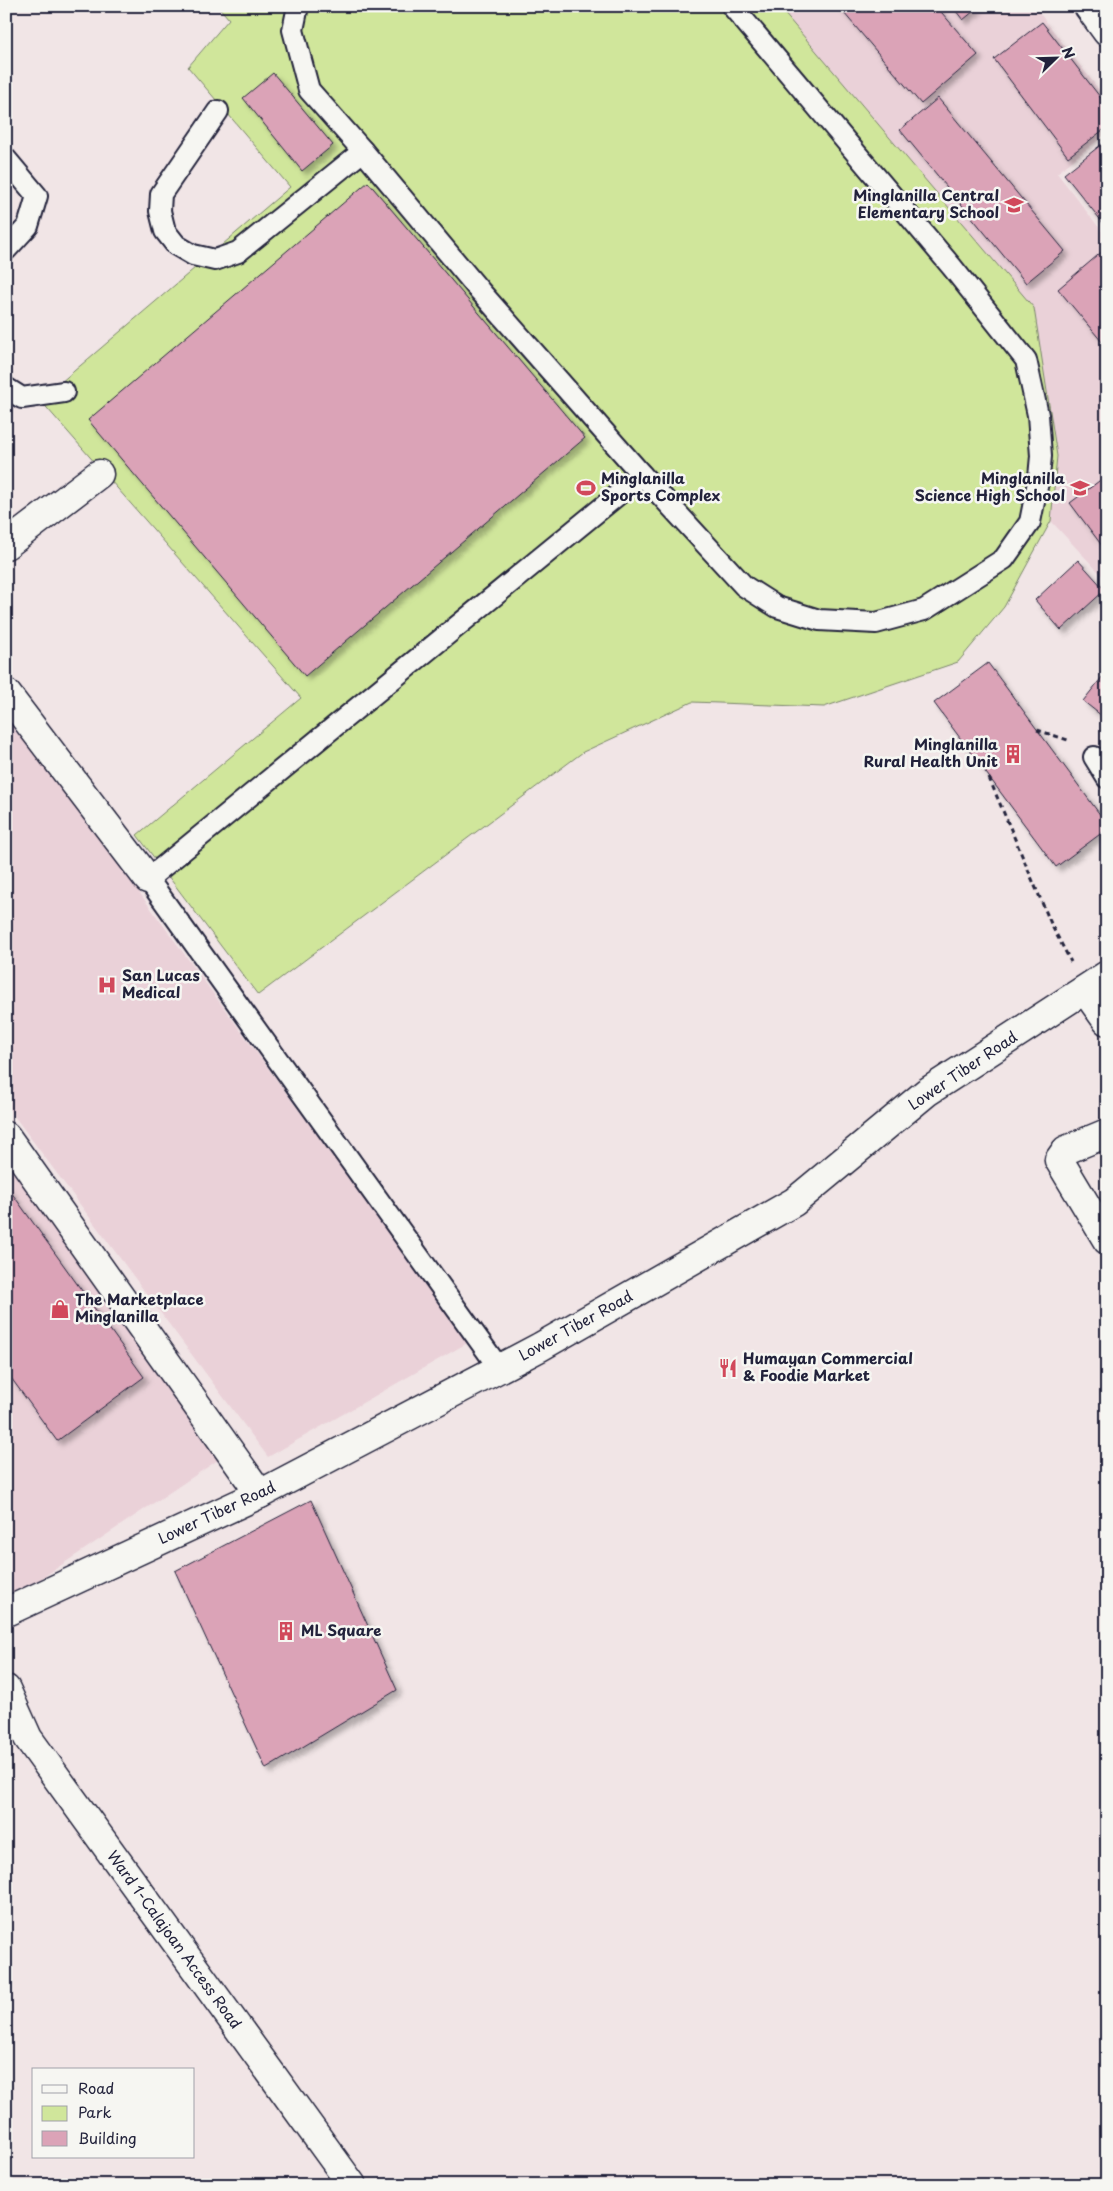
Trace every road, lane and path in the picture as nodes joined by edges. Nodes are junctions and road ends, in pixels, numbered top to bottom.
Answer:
1 (298, 6) edge
2 (732, 6) edge
3 (1088, 6) edge
4 (1107, 32) edge
5 (218, 111) dead end
6 (363, 151) junction
7 (6, 159) edge
8 (6, 250) edge
9 (6, 388) edge
10 (64, 392) dead end
11 (99, 474) dead end
12 (642, 475) junction
13 (6, 545) edge
14 (6, 693) edge
15 (1037, 730) dead end
16 (1094, 757) joint
17 (989, 778) dead end
18 (1107, 778) edge
19 (148, 879) junction
20 (1096, 982) edge
21 (1107, 1021) edge
22 (1107, 1133) edge
23 (6, 1136) edge
24 (1107, 1240) edge
25 (499, 1368) junction
26 (260, 1494) junction
27 (6, 1612) edge
28 (6, 1689) edge
29 (352, 2185) edge

1 - 6 lane
2 - 12 lane
3 - 4 street
5 - 6 lane
6 - 12 lane
7 - 8 lane
9 - 10 lane
11 - 13 street
12 - 19 lane
14 - 19 street
15 - 16 path
16 - 18 lane
17 - 20 path
19 - 25 lane
20 - 21 street
20 - 25 street, Lower Tiber Road
22 - 24 street
23 - 26 street
25 - 26 street, Lower Tiber Road
26 - 27 street, Lower Tiber Road
28 - 29 street, Ward 1-Calajoan Access Road

